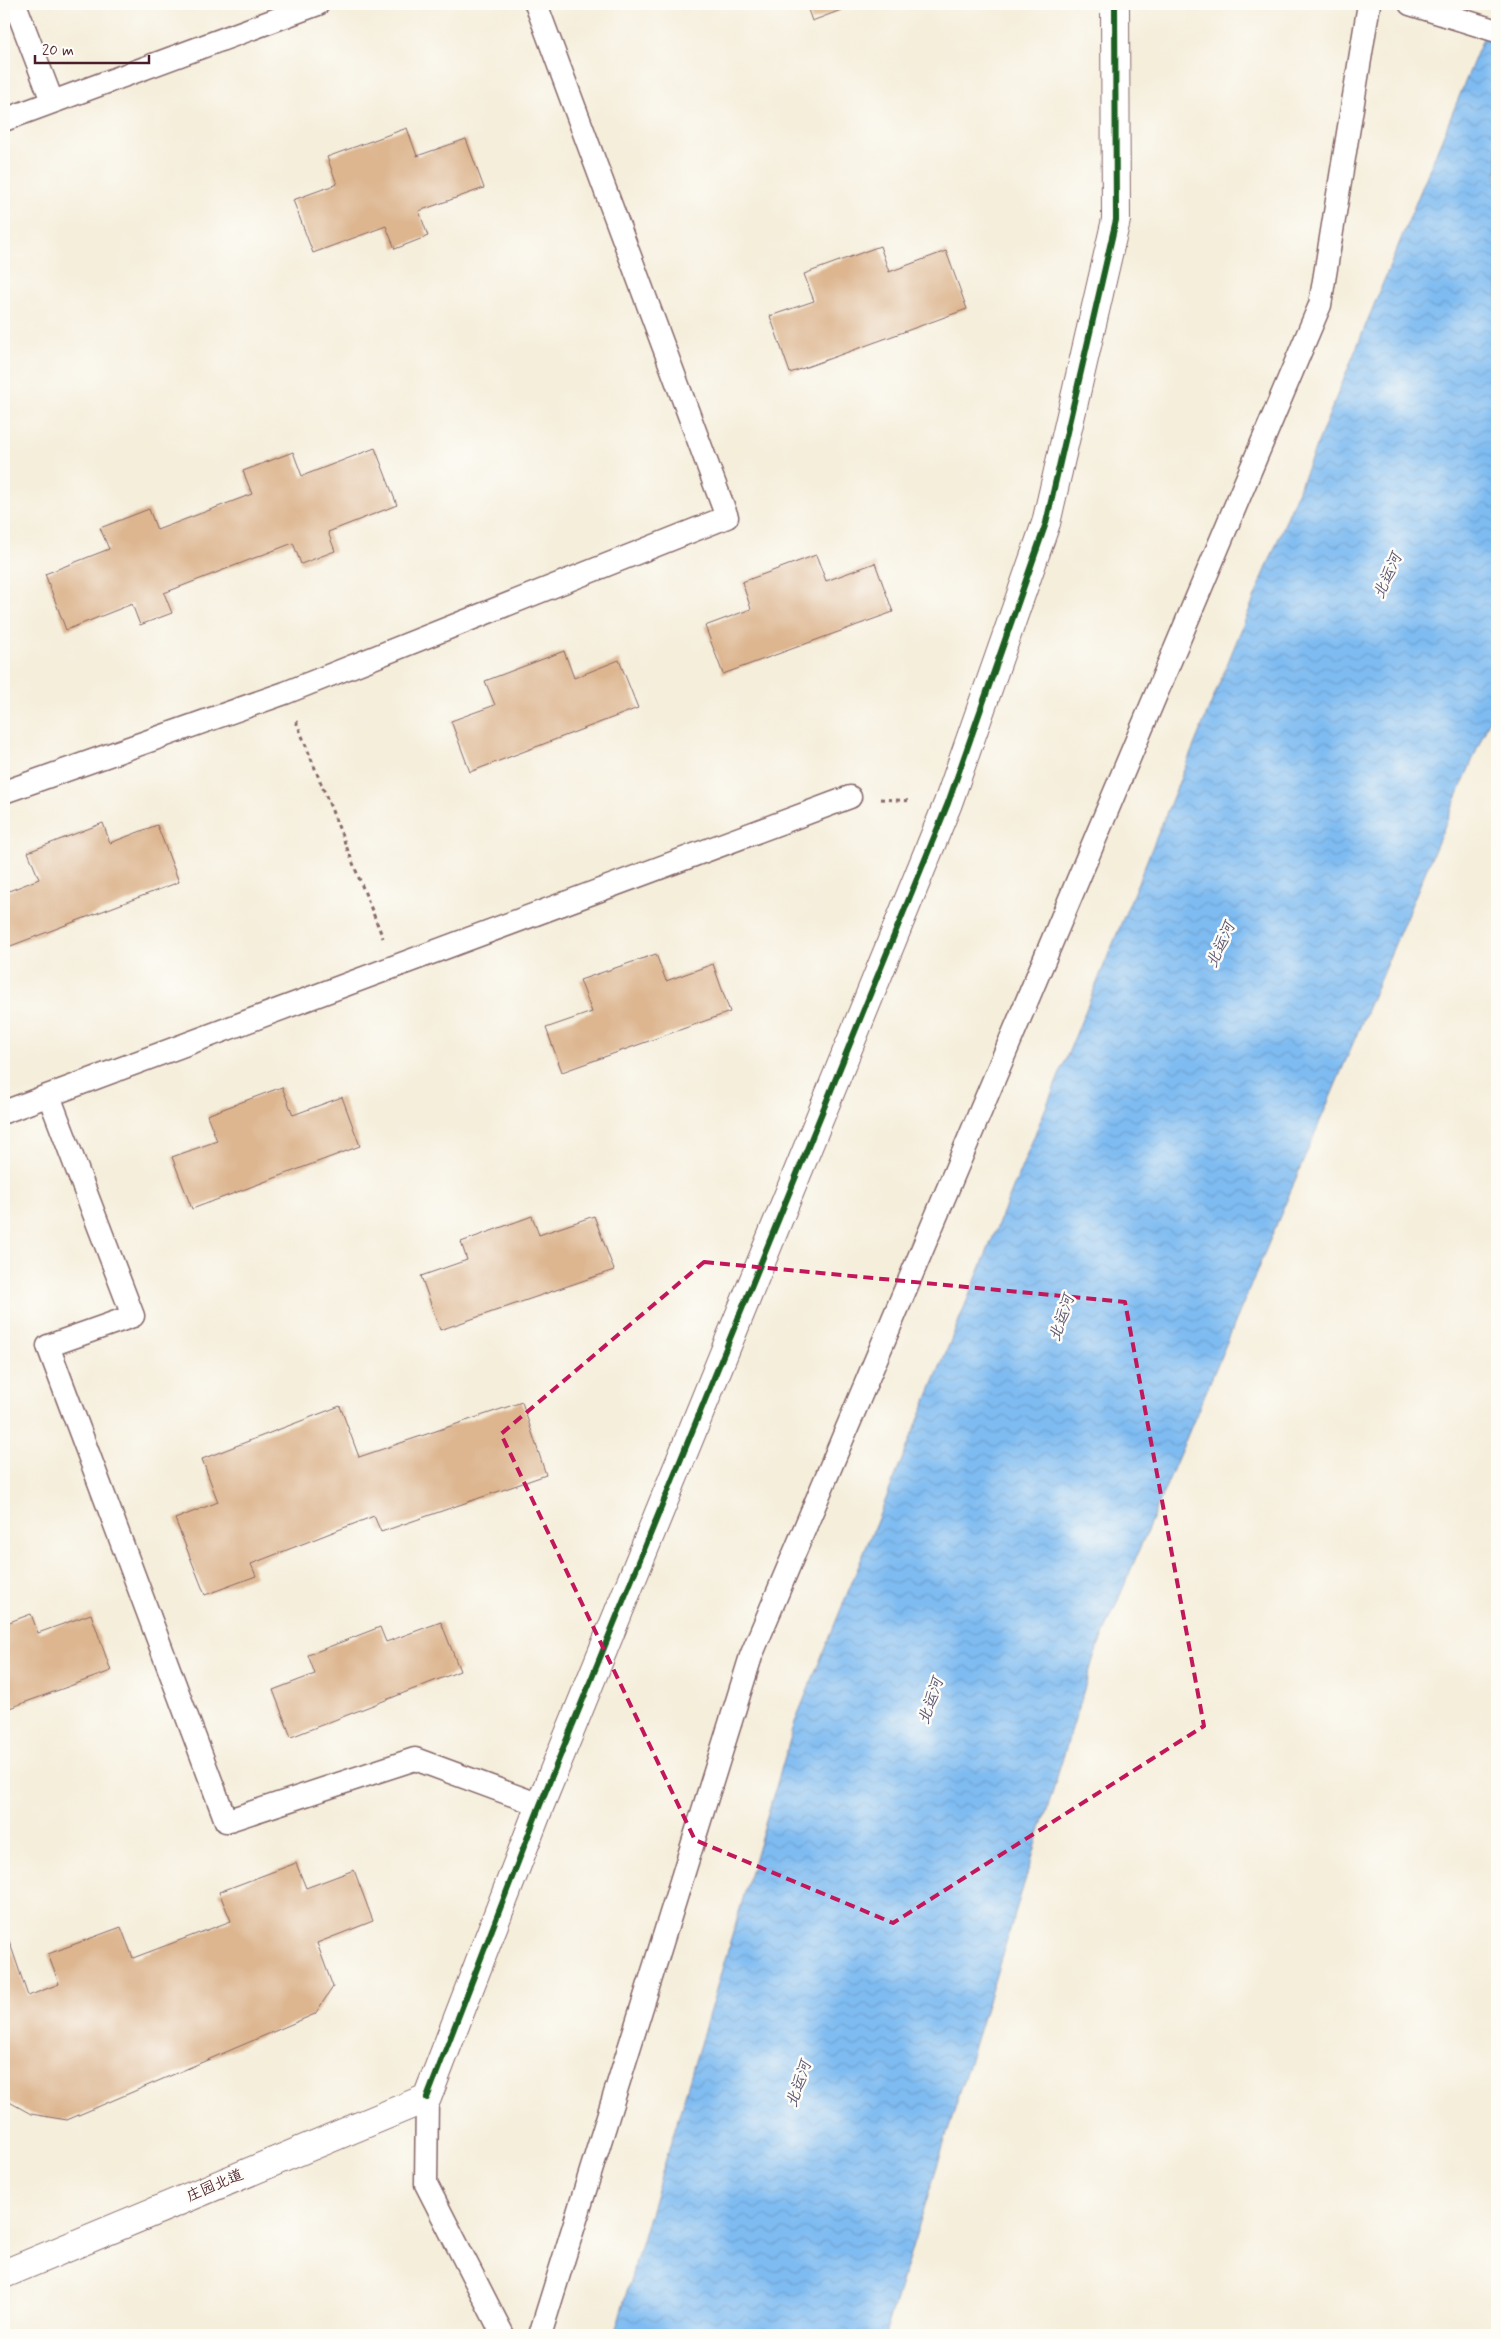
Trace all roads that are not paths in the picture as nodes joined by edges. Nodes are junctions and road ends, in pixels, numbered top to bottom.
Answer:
1 (15, 4) edge
2 (318, 4) edge
3 (536, 4) edge
4 (1115, 4) edge
5 (1369, 4) edge
6 (1410, 4) edge
7 (1497, 31) edge
8 (52, 101) junction
9 (4, 120) edge
10 (4, 792) edge
11 (850, 797) road end
12 (49, 1096) junction
13 (4, 1112) edge
14 (540, 1805) junction
15 (426, 2098) junction
16 (4, 2274) edge
17 (503, 2335) edge
18 (540, 2335) edge

1 - 8 lane
2 - 8 lane
3 - 10 lane
4 - 14 street
5 - 18 lane
6 - 7 lane
8 - 9 lane
11 - 12 lane
12 - 13 lane
12 - 14 lane
14 - 15 street
15 - 16 street, 庄园北道
15 - 17 lane

